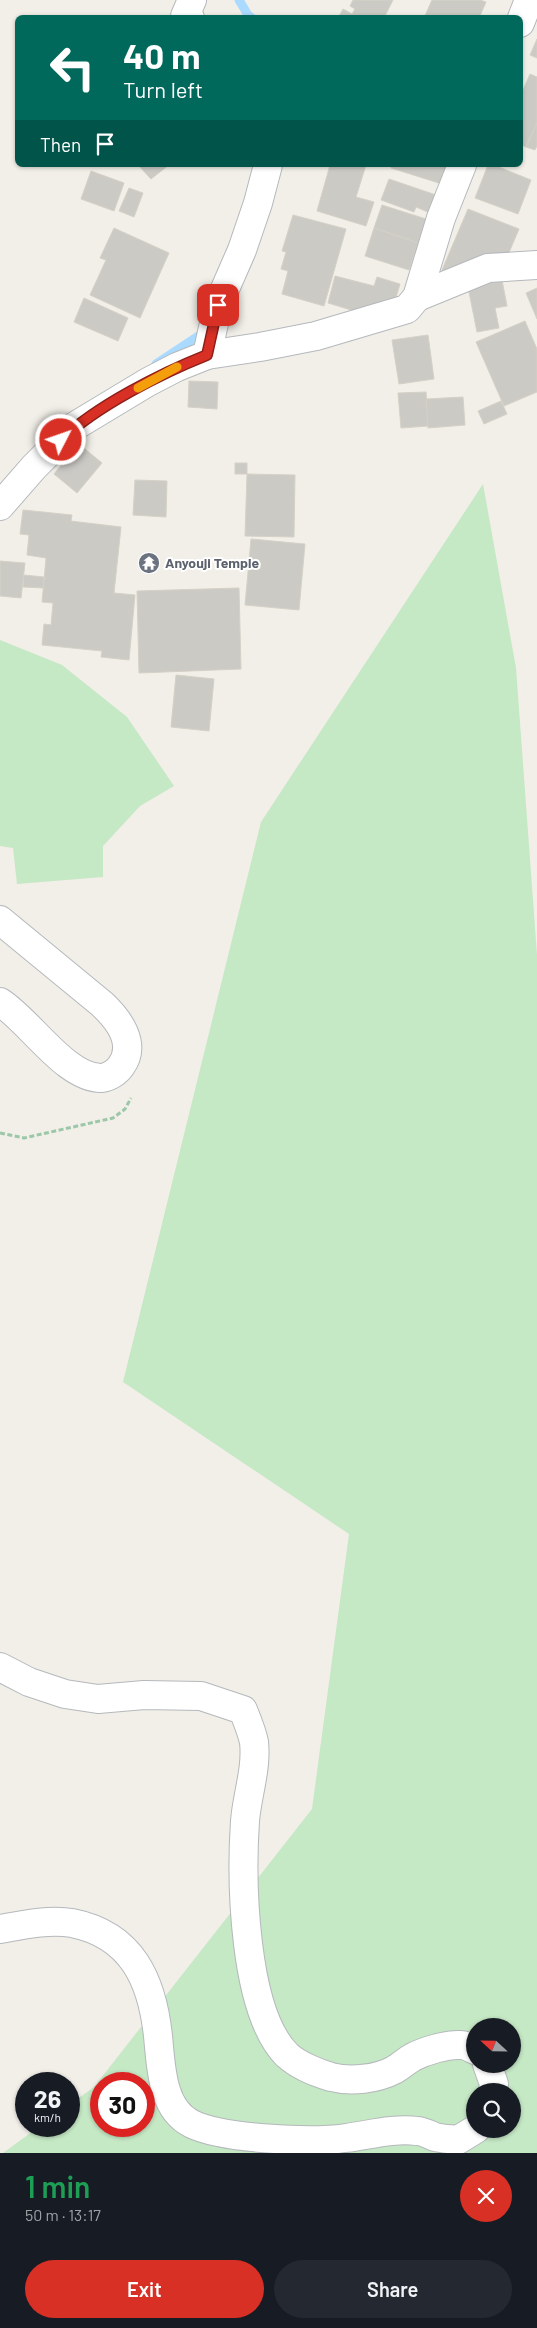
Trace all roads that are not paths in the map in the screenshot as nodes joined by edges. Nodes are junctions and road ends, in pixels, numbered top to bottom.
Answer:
1 (192, 0) edge
2 (529, 0) edge
3 (186, 15) edge
4 (523, 15) edge
5 (267, 167) edge
6 (461, 167) edge
7 (537, 265) edge
8 (417, 297) junction
9 (209, 349) junction
10 (0, 506) edge
11 (0, 920) edge
12 (0, 1002) edge
13 (0, 1668) edge
14 (0, 1929) edge
15 (466, 2047) edge
16 (466, 2135) edge

1 - 3 street
2 - 4 street
5 - 9 street
6 - 8 street
7 - 8 street
8 - 9 street
9 - 10 street
11 - 12 street
13 - 15 street
14 - 16 street

